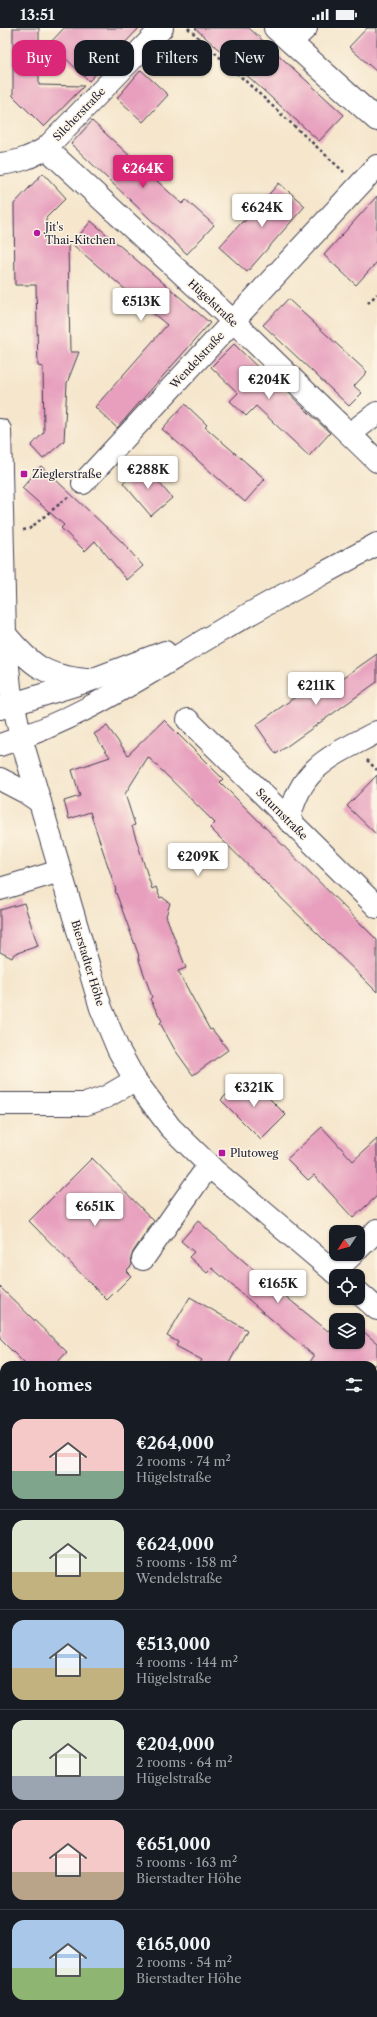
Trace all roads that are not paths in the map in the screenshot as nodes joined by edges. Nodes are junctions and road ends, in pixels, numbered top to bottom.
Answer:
1 (162, 28) edge
2 (275, 28) edge
3 (299, 35) edge
4 (377, 120) edge
5 (46, 148) junction
6 (0, 164) edge
7 (377, 166) edge
8 (233, 321) junction
9 (377, 412) edge
10 (0, 430) edge
11 (350, 434) junction
12 (377, 461) edge
13 (83, 483) road end
14 (377, 544) edge
15 (1, 563) edge
16 (222, 630) junction
17 (5, 634) junction
18 (91, 680) junction
19 (7, 706) edge
20 (188, 720) dead end
21 (377, 732) edge
22 (21, 738) junction
23 (0, 745) edge
24 (0, 779) edge
25 (40, 802) junction
26 (289, 821) junction
27 (60, 871) junction
28 (0, 889) edge
29 (377, 907) edge
30 (135, 1080) junction
31 (0, 1104) edge
32 (209, 1165) junction
33 (377, 1230) edge
34 (365, 1242) edge
35 (143, 1259) dead end
36 (347, 1261) edge
37 (331, 1269) edge
38 (341, 1269) edge
39 (365, 1298) edge
40 (377, 1309) edge

1 - 5 street, Silcherstraße
2 - 3 street
3 - 4 street
5 - 6 street, Silcherstraße
5 - 8 street, Hügelstraße
7 - 8 street, Wendelstraße
8 - 11 street, Hügelstraße
8 - 13 street, Wendelstraße
9 - 11 street
10 - 15 street, Bierstadter Höhe
11 - 12 street, Hügelstraße
14 - 16 street
15 - 17 street, Bierstadter Höhe
16 - 18 street
16 - 22 street
17 - 18 street
17 - 19 street, Bierstadter Höhe
18 - 19 street
19 - 22 street, Bierstadter Höhe
20 - 26 street, Saturnstraße
21 - 26 street
22 - 23 street
22 - 25 street, Bierstadter Höhe
24 - 25 street
25 - 27 street, Bierstadter Höhe
26 - 29 street, Saturnstraße
27 - 28 street
27 - 30 street, Bierstadter Höhe
30 - 31 street
30 - 32 street, Bierstadter Höhe
32 - 35 street
32 - 37 street, Bierstadter Höhe
33 - 34 street
36 - 38 street
39 - 40 street

